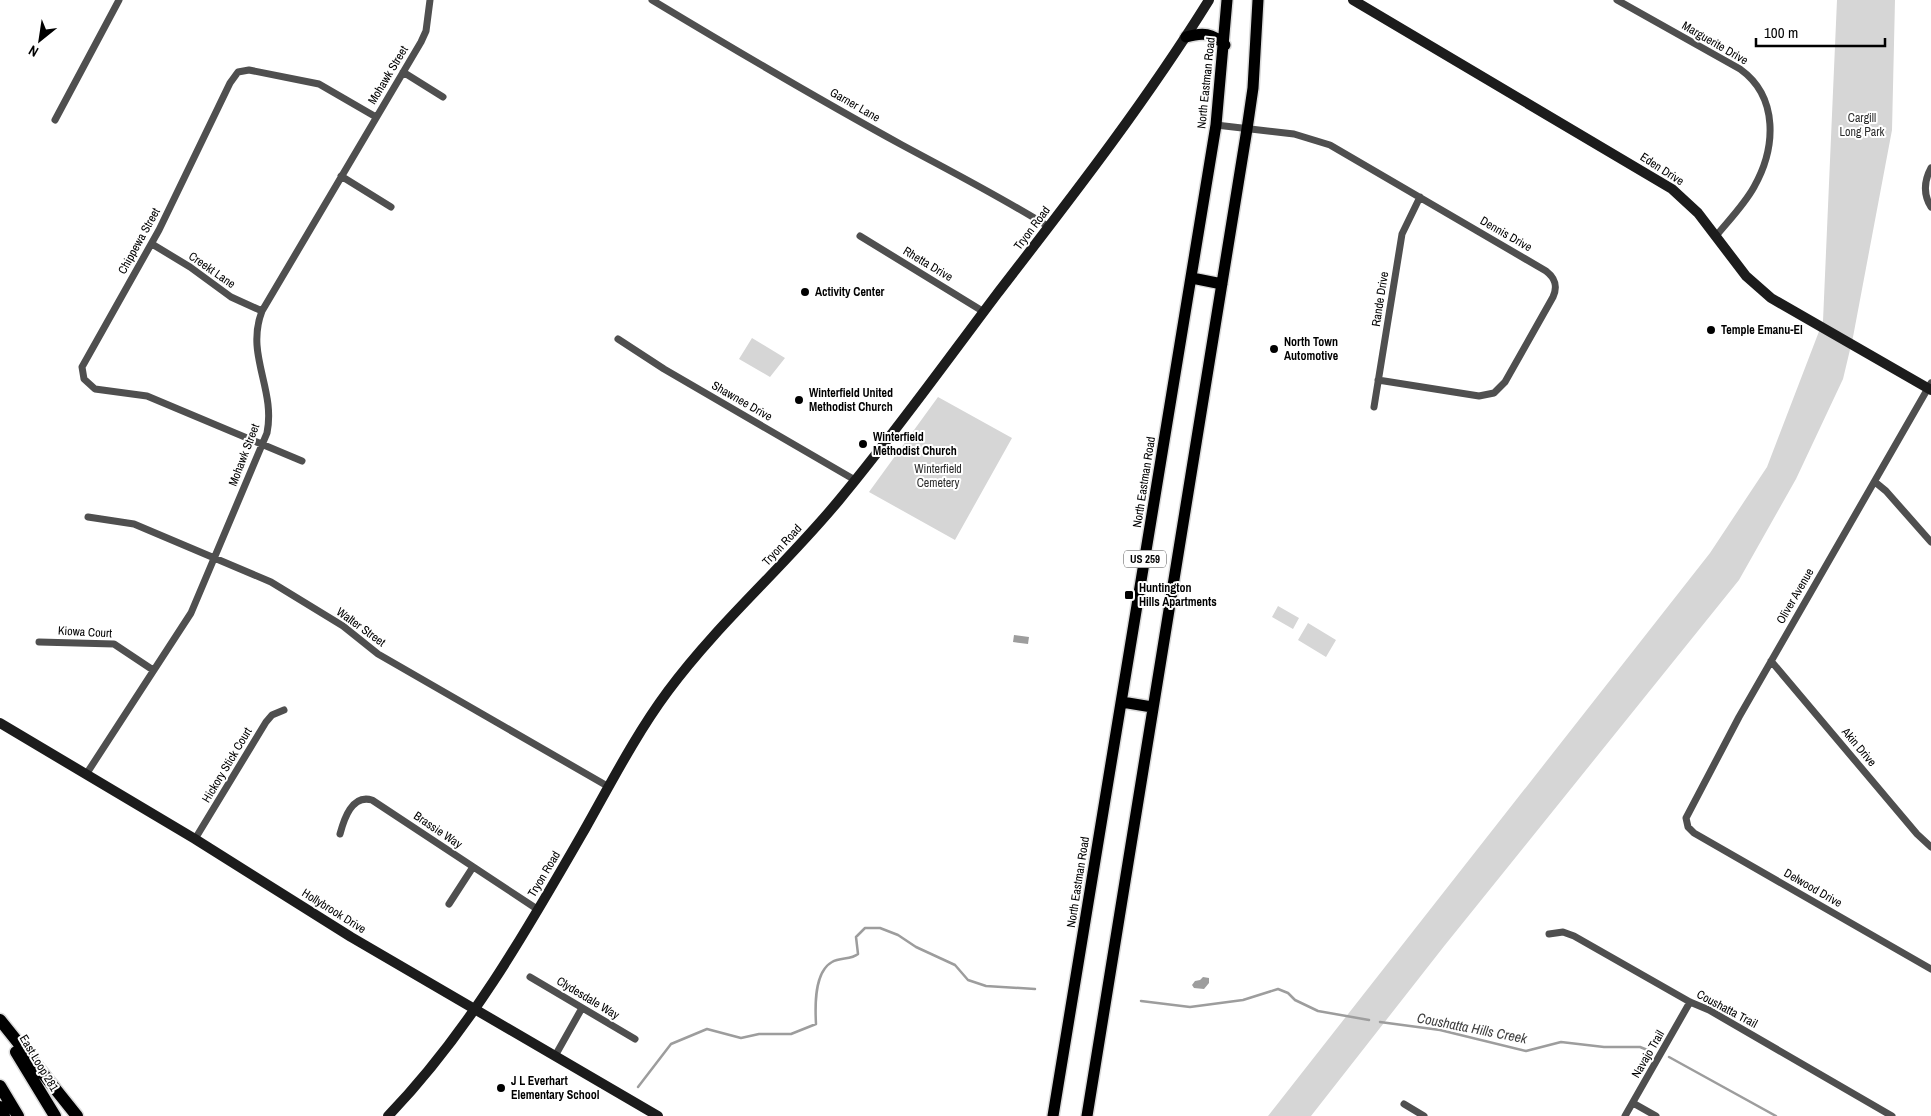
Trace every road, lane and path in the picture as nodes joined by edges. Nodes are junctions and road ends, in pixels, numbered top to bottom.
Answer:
1 (119, 0) edge
2 (430, 0) edge
3 (652, 0) edge
4 (1209, 0) edge
5 (1227, 0) edge
6 (1258, 0) edge
7 (1353, 0) edge
8 (1617, 0) edge
9 (1186, 37) junction
10 (1225, 45) junction
11 (403, 72) junction
12 (443, 97) dead end
13 (376, 117) junction
14 (55, 120) dead end
15 (1216, 125) junction
16 (1247, 129) junction
17 (1931, 168) edge
18 (340, 176) junction
19 (1420, 197) junction
20 (1931, 206) edge
21 (391, 207) dead end
22 (1049, 227) junction
23 (860, 236) dead end
24 (1716, 236) junction
25 (152, 244) junction
26 (1192, 278) junction
27 (1222, 284) junction
28 (262, 310) junction
29 (984, 312) junction
30 (618, 338) dead end
31 (1378, 380) junction
32 (1930, 387) edge
33 (1374, 408) dead end
34 (262, 444) junction
35 (302, 461) dead end
36 (855, 480) junction
37 (1875, 482) junction
38 (88, 517) dead end
39 (1931, 542) edge
40 (215, 558) junction
41 (39, 642) dead end
42 (1771, 661) junction
43 (153, 670) junction
44 (1122, 702) junction
45 (1152, 707) junction
46 (284, 710) dead end
47 (0, 723) edge
48 (87, 773) junction
49 (609, 787) junction
50 (1686, 824) joint
51 (340, 834) dead end
52 (195, 839) junction
53 (1931, 847) edge
54 (473, 867) junction
55 (449, 904) dead end
56 (537, 909) junction
57 (1549, 934) dead end
58 (1931, 969) edge
59 (530, 976) dead end
60 (1690, 1002) junction
61 (582, 1008) junction
62 (476, 1010) junction
63 (0, 1020) edge
64 (0, 1024) edge
65 (635, 1039) dead end
66 (554, 1056) junction
67 (0, 1086) edge
68 (1633, 1103) junction
69 (1404, 1104) dead end
70 (0, 1107) edge
71 (4, 1116) edge
72 (18, 1116) edge
73 (55, 1116) edge
74 (77, 1116) edge
75 (388, 1116) edge
76 (658, 1116) edge
77 (1053, 1116) edge
78 (1087, 1116) edge
79 (1424, 1116) edge
80 (1625, 1116) edge
81 (1656, 1116) edge
82 (1892, 1116) edge

1 - 14 street
2 - 11 street, Mohawk Street
3 - 22 street, Garner Lane
4 - 9 street, Tryon Road
5 - 10 main road, North Eastman Road / US 259
6 - 16 main road, US 259
7 - 24 street, Eden Drive
8 - 24 street, Marguerite Drive
9 - 10 main road
9 - 22 street, Tryon Road
10 - 15 main road, North Eastman Road / US 259
11 - 12 street
11 - 13 street, Mohawk Street
13 - 18 street, Mohawk Street
13 - 25 street, Chippewa Street
15 - 16 street, Dennis Drive
15 - 26 main road, North Eastman Road / US 259
16 - 19 street, Dennis Drive
16 - 27 main road, US 259
17 - 20 street
18 - 21 street
18 - 28 street, Mohawk Street
19 - 31 street, Rande Drive
19 - 31 street, Dennis Drive
22 - 29 street, Tryon Road
23 - 29 street, Rhetta Drive
24 - 32 street, Eden Drive
25 - 28 street, Creekt Lane
25 - 34 street, Chippewa Street
26 - 27 main road
26 - 44 main road, North Eastman Road / US 259
27 - 45 main road, US 259
28 - 34 street, Mohawk Street
29 - 36 street, Tryon Road
30 - 36 street, Shawnee Drive
31 - 33 street, Rande Drive
32 - 37 street, Oliver Avenue
34 - 35 street, Chippewa Street
34 - 40 street, Mohawk Street
36 - 49 street, Tryon Road
37 - 39 street
37 - 42 street, Oliver Avenue
38 - 40 street, Walter Street
40 - 43 street, Mohawk Street
40 - 49 street, Walter Street
41 - 43 street, Kiowa Court
42 - 50 street, Oliver Avenue
42 - 53 street, Akin Drive
43 - 48 street, Mohawk Street
44 - 45 main road
44 - 77 main road, North Eastman Road / US 259
45 - 78 main road, US 259
46 - 52 street, Hickory Stick Court
47 - 48 street, Hollybrook Drive
48 - 52 street, Hollybrook Drive
49 - 56 street, Tryon Road
50 - 58 street, Delwood Drive
51 - 54 street, Brassie Way
52 - 62 street, Hollybrook Drive
54 - 55 street
54 - 56 street, Brassie Way
56 - 62 street, Tryon Road
57 - 60 street, Coushatta Trail
59 - 61 street, Clydesdale Way
60 - 68 street, Navajo Trail
60 - 82 street, Coushatta Trail
61 - 65 street, Clydesdale Way
61 - 66 street
62 - 66 street, Hollybrook Drive
62 - 75 street, Tryon Road
63 - 74 highway
64 - 73 highway, East Loop 281
66 - 76 street, Hollybrook Drive
67 - 72 highway
68 - 80 street, Navajo Trail
68 - 81 street
69 - 79 street
70 - 71 highway

